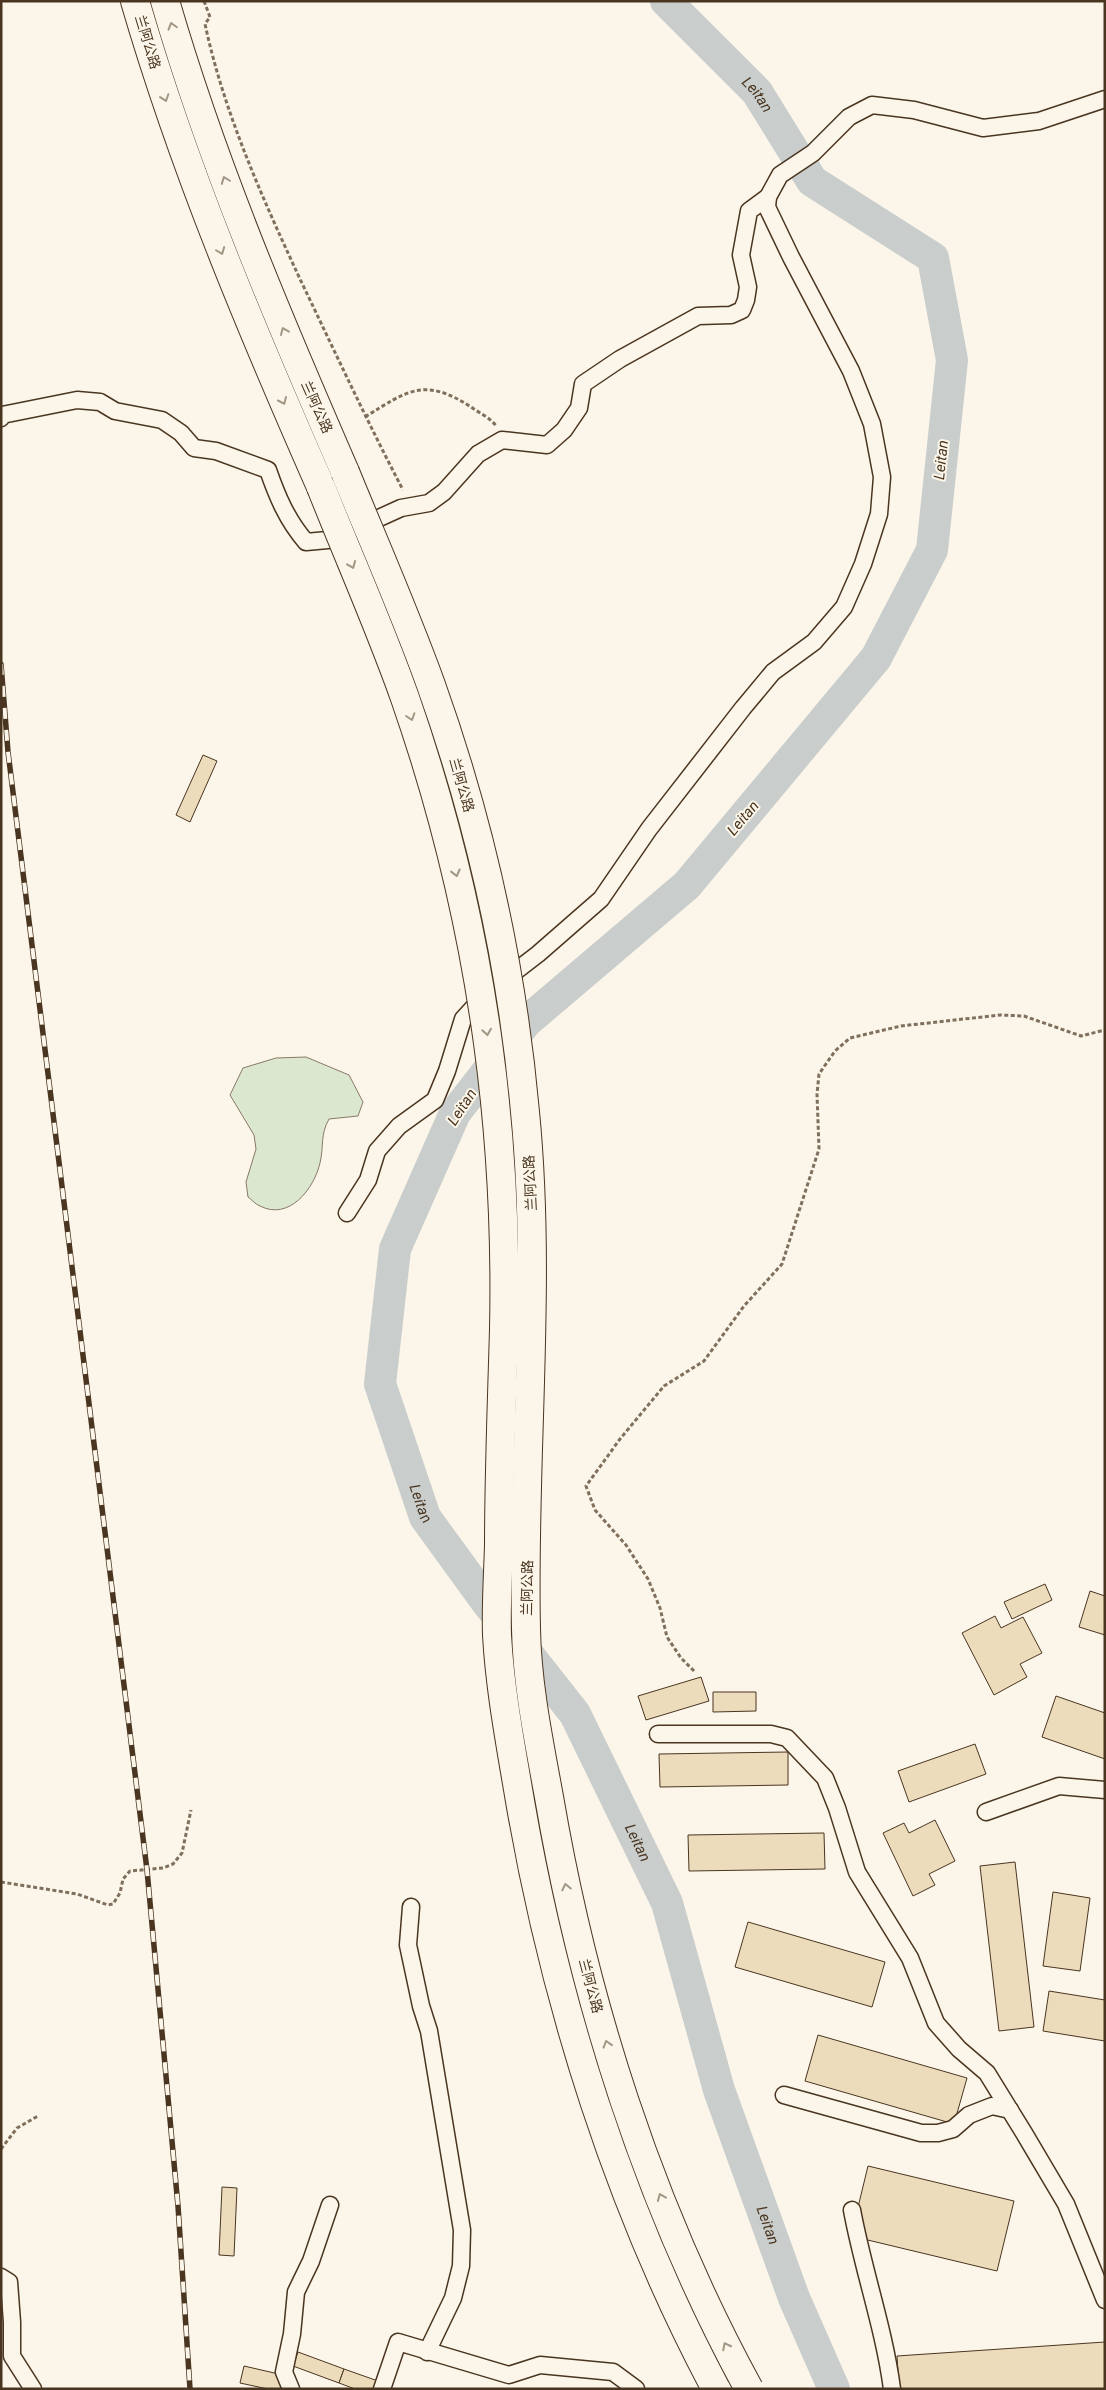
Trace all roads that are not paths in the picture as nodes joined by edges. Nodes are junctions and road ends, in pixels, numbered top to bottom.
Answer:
1 (135, 1) edge
2 (165, 1) edge
3 (1105, 99) edge
4 (768, 197) junction
5 (1, 418) edge
6 (347, 1213) dead end
7 (658, 1734) dead end
8 (1105, 1790) edge
9 (986, 1812) dead end
10 (411, 1907) dead end
11 (784, 2095) dead end
12 (1010, 2110) junction
13 (330, 2205) dead end
14 (852, 2210) dead end
15 (1, 2277) edge
16 (1105, 2300) edge
17 (427, 2352) junction
18 (33, 2389) edge
19 (291, 2389) edge
20 (382, 2389) edge
21 (636, 2389) edge
22 (716, 2389) edge
23 (749, 2389) edge
24 (892, 2389) edge

1 -> 22 highway, 兰阿公路, bridge
23 -> 2 highway, 兰阿公路, bridge
3 - 4 street
4 - 5 street
4 - 6 street
7 - 12 street
8 - 9 street
10 - 17 street
11 - 12 street
12 - 16 street
13 - 19 street
14 - 24 street
15 - 18 street
17 - 20 street
17 - 21 street

